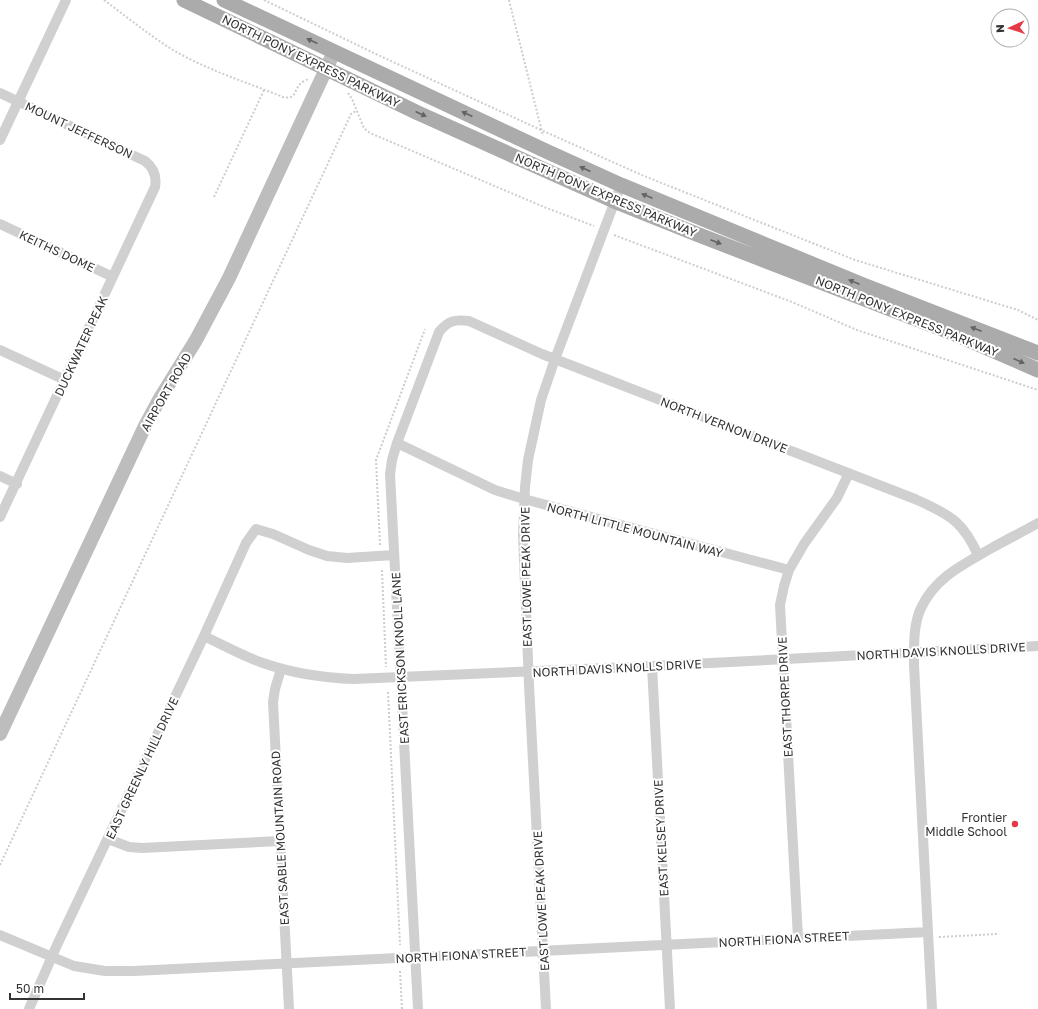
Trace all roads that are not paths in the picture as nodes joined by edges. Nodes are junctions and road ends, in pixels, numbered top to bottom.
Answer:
1 (66, 0) edge
2 (184, 0) edge
3 (224, 0) edge
4 (334, 52) junction
5 (323, 75) junction
6 (0, 93) edge
7 (18, 101) junction
8 (0, 140) edge
9 (154, 172) joint
10 (621, 185) junction
11 (614, 201) junction
12 (0, 224) edge
13 (113, 277) junction
14 (452, 321) joint
15 (0, 350) edge
16 (1038, 353) edge
17 (555, 359) junction
18 (1038, 370) edge
19 (65, 380) junction
20 (397, 443) junction
21 (848, 473) junction
22 (0, 476) edge
23 (16, 484) junction
24 (524, 500) junction
25 (0, 517) edge
26 (1038, 523) edge
27 (394, 555) junction
28 (978, 556) junction
29 (789, 570) junction
30 (204, 636) junction
31 (1038, 646) edge
32 (914, 652) junction
33 (783, 659) junction
34 (652, 666) junction
35 (281, 669) junction
36 (529, 672) junction
37 (402, 678) junction
38 (0, 734) edge
39 (108, 839) junction
40 (280, 841) junction
41 (928, 932) junction
42 (0, 935) edge
43 (798, 938) junction
44 (667, 945) junction
45 (543, 951) junction
46 (416, 956) junction
47 (52, 957) junction
48 (287, 963) junction
49 (29, 1009) edge
50 (289, 1009) edge
51 (418, 1009) edge
52 (546, 1009) edge
53 (670, 1009) edge
54 (932, 1009) edge

1 - 7 street
2 - 5 main road, NORTH PONY EXPRESS PARKWAY
4 -> 3 main road, NORTH PONY EXPRESS PARKWAY
4 - 5 street, AIRPORT ROAD
10 -> 4 main road, NORTH PONY EXPRESS PARKWAY
5 -> 11 main road, NORTH PONY EXPRESS PARKWAY
5 - 38 street, AIRPORT ROAD
6 - 7 street, MOUNT JEFFERSON
7 - 8 street
7 - 9 street, MOUNT JEFFERSON
9 - 13 street, DUCKWATER PEAK
10 - 11 street, EAST LOWE PEAK DRIVE
16 -> 10 main road, NORTH PONY EXPRESS PARKWAY
11 - 17 street, EAST LOWE PEAK DRIVE
11 -> 18 main road, NORTH PONY EXPRESS PARKWAY
12 - 13 street, KEITHS DOME
13 - 19 street, DUCKWATER PEAK
14 - 17 street, NORTH VERNON DRIVE
14 - 20 street, EAST ERICKSON KNOLL LANE
15 - 19 street
17 - 21 street, NORTH VERNON DRIVE
17 - 24 street, EAST LOWE PEAK DRIVE
19 - 23 street, DUCKWATER PEAK
20 - 24 street, NORTH LITTLE MOUNTAIN WAY
20 - 27 street, EAST ERICKSON KNOLL LANE
21 - 28 street, NORTH VERNON DRIVE
21 - 29 street, EAST THORPE DRIVE
22 - 23 street
23 - 25 street, DUCKWATER PEAK
24 - 29 street, NORTH LITTLE MOUNTAIN WAY
24 - 36 street, EAST LOWE PEAK DRIVE
26 - 28 street
27 - 30 street, EAST GREENLY HILL DRIVE
27 - 37 street, EAST ERICKSON KNOLL LANE
28 - 32 street
29 - 33 street, EAST THORPE DRIVE
30 - 35 street, NORTH DAVIS KNOLLS DRIVE
30 - 39 street, EAST GREENLY HILL DRIVE
31 - 32 street, NORTH DAVIS KNOLLS DRIVE
32 - 33 street, NORTH DAVIS KNOLLS DRIVE
32 - 41 street
33 - 34 street, NORTH DAVIS KNOLLS DRIVE
33 - 43 street, EAST THORPE DRIVE
34 - 36 street, NORTH DAVIS KNOLLS DRIVE
34 - 44 street, EAST KELSEY DRIVE
35 - 37 street, NORTH DAVIS KNOLLS DRIVE
35 - 40 street, EAST SABLE MOUNTAIN ROAD
36 - 37 street, NORTH DAVIS KNOLLS DRIVE
36 - 45 street, EAST LOWE PEAK DRIVE
37 - 46 street, EAST ERICKSON KNOLL LANE
39 - 40 street
39 - 47 street, EAST GREENLY HILL DRIVE
40 - 48 street, EAST SABLE MOUNTAIN ROAD
41 - 43 street, NORTH FIONA STREET
41 - 54 street
42 - 47 street, NORTH FIONA STREET
43 - 44 street, NORTH FIONA STREET
44 - 45 street, NORTH FIONA STREET
44 - 53 street, EAST KELSEY DRIVE
45 - 46 street, NORTH FIONA STREET
45 - 52 street, EAST LOWE PEAK DRIVE
46 - 48 street, NORTH FIONA STREET
46 - 51 street, EAST ERICKSON KNOLL LANE
47 - 48 street, NORTH FIONA STREET
47 - 49 street, EAST GREENLY HILL DRIVE
48 - 50 street, EAST SABLE MOUNTAIN ROAD

